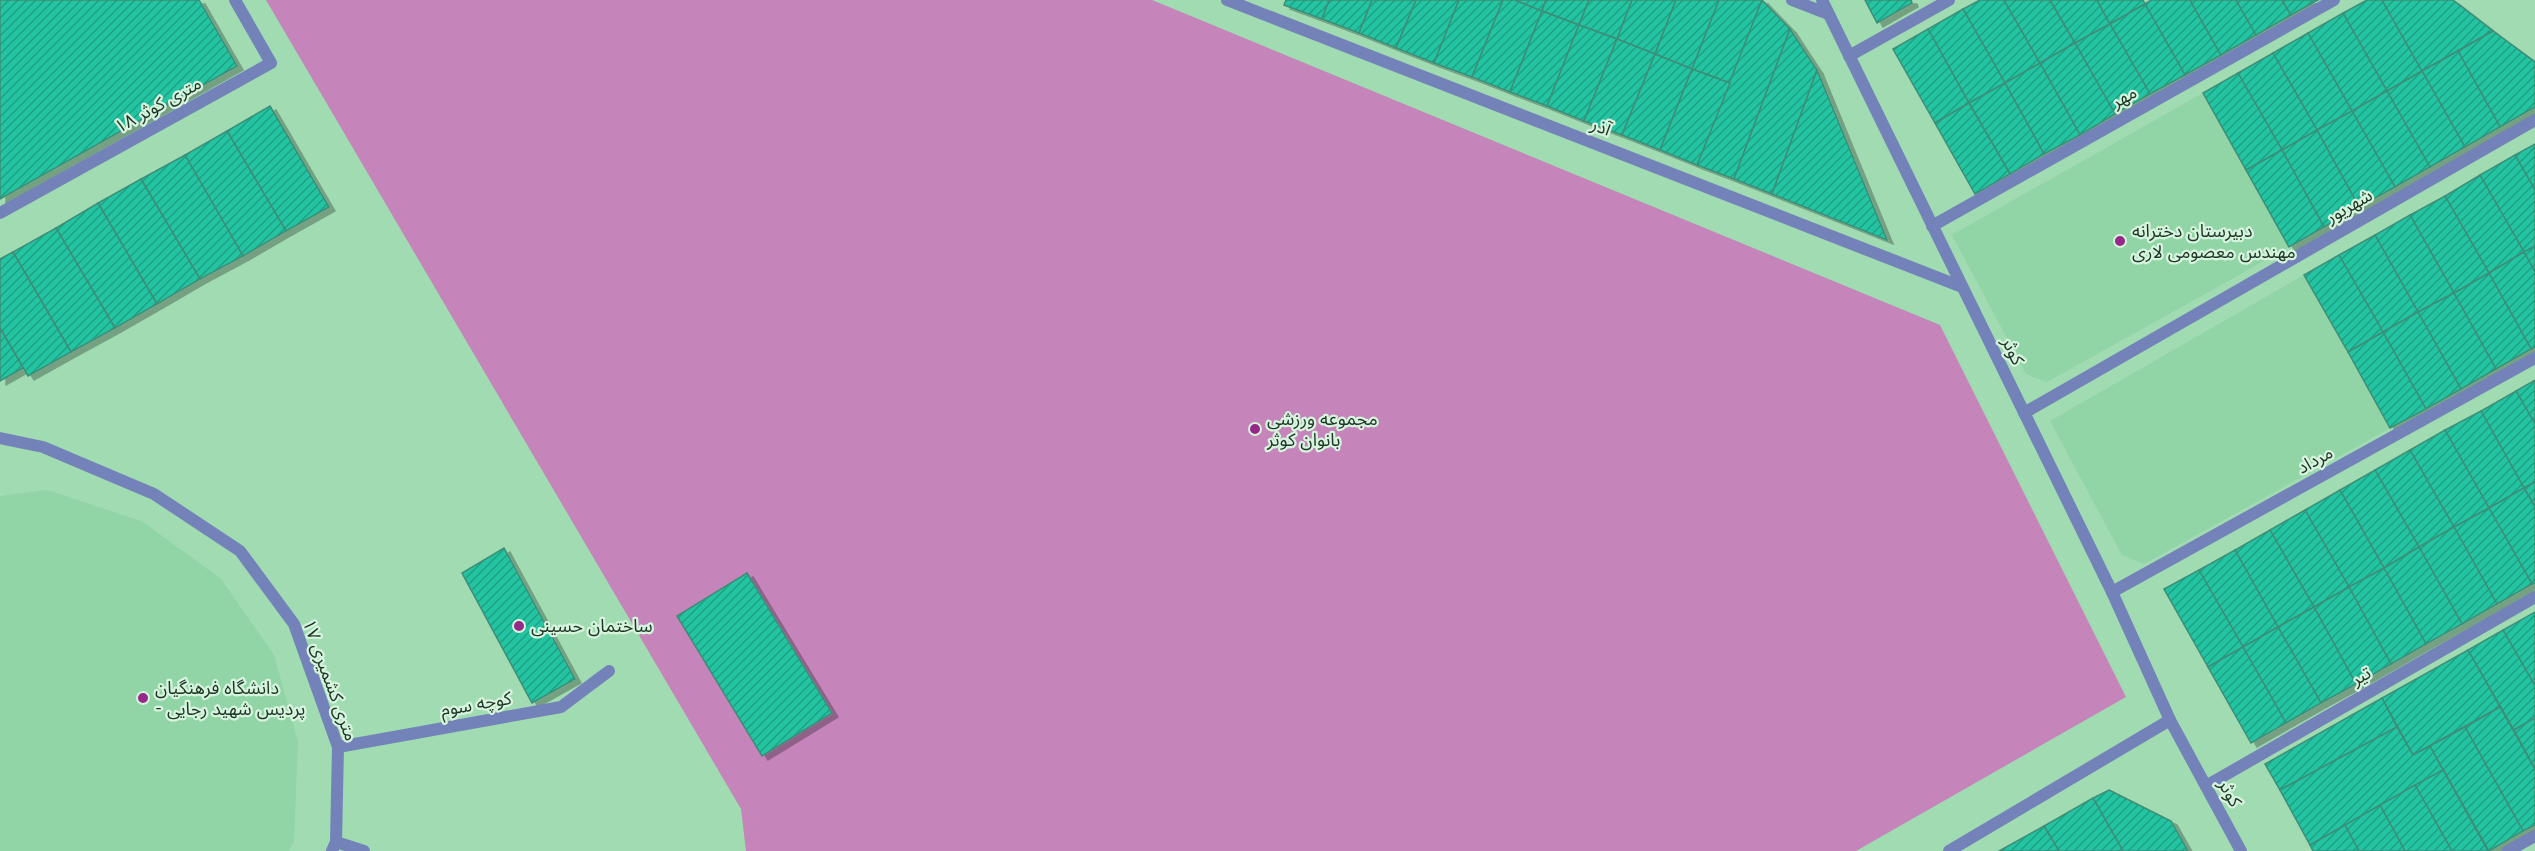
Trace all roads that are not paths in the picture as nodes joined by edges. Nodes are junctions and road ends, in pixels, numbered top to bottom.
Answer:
1 (235, 0) edge
2 (1227, 0) edge
3 (1792, 0) edge
4 (1822, 0) edge
5 (1949, 0) edge
6 (2334, 0) edge
7 (1828, 15) junction
8 (1849, 56) junction
9 (2535, 120) edge
10 (0, 213) edge
11 (1932, 226) junction
12 (1962, 287) junction
13 (2535, 358) edge
14 (2024, 413) junction
15 (0, 438) edge
16 (2112, 592) junction
17 (2535, 597) edge
18 (609, 671) dead end
19 (2170, 720) junction
20 (338, 747) junction
21 (2206, 786) junction
22 (2535, 836) edge
23 (334, 846) edge
24 (364, 851) edge
25 (1949, 851) edge
26 (2241, 851) edge
27 (2508, 851) edge

1 - 10 street, ۱۸ متری کوثر
2 - 12 street, آذر
3 - 7 street
4 - 7 street, کوثر
5 - 8 street
6 - 11 street, مهر
7 - 8 street, کوثر
8 - 11 street, کوثر
9 - 14 street, شهریور
11 - 12 street, کوثر
12 - 14 street, کوثر
13 - 16 street, مرداد
14 - 16 street, کوثر
15 - 20 street, ۱۷ متری کشمیری
16 - 19 street, کوثر
17 - 21 street, تیر
18 - 20 street, کوچه سوم
19 - 21 street, کوثر
19 - 25 street
20 - 23 street, ۱۷ متری کشمیری
21 - 26 street, کوثر
22 - 27 street
23 - 24 street

